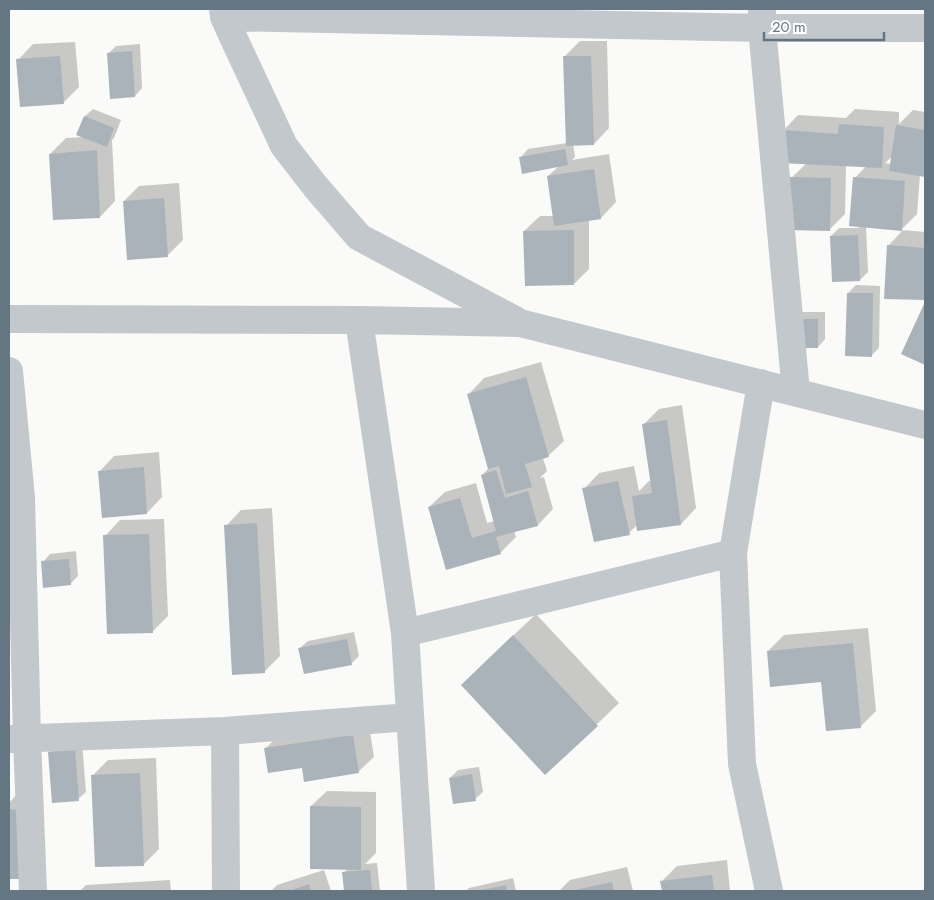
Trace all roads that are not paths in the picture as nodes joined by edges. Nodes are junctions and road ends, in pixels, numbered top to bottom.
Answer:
1 (224, 18) edge
2 (762, 18) edge
3 (925, 28) edge
4 (9, 319) edge
5 (359, 320) junction
6 (520, 323) junction
7 (9, 371) edge
8 (761, 384) junction
9 (796, 392) junction
10 (925, 425) edge
11 (733, 553) junction
12 (405, 633) junction
13 (410, 717) junction
14 (225, 731) junction
15 (18, 739) edge
16 (33, 891) edge
17 (226, 891) edge
18 (421, 891) edge
19 (769, 891) edge

1 - 2 street
1 - 6 street
2 - 3 street
2 - 9 street
4 - 5 street
5 - 6 street
5 - 12 street
6 - 8 street
7 - 15 street
8 - 9 street
8 - 11 street
9 - 10 street
11 - 12 street
11 - 19 street
12 - 13 street
13 - 14 street
13 - 18 street
14 - 15 street
14 - 17 street
15 - 16 street

